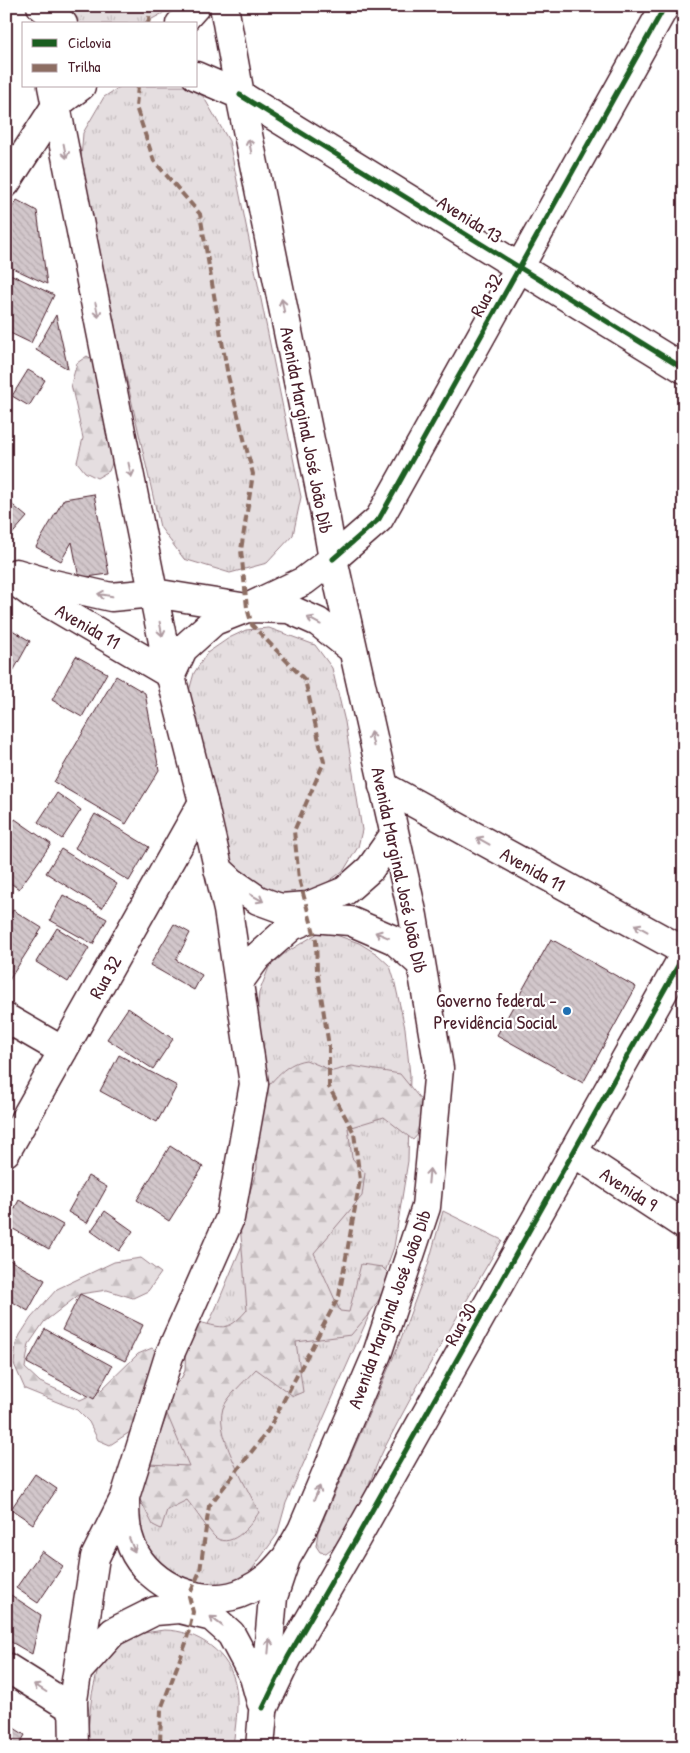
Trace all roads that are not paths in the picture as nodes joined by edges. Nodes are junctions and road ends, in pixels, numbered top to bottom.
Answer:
1 (33, 6) edge
2 (41, 6) edge
3 (196, 6) edge
4 (224, 6) edge
5 (664, 6) edge
6 (37, 22) edge
7 (61, 22) edge
8 (182, 22) edge
9 (198, 77) edge
10 (75, 88) edge
11 (54, 95) edge
12 (240, 95) junction
13 (6, 183) edge
14 (518, 267) junction
15 (684, 369) edge
16 (333, 559) junction
17 (6, 570) edge
18 (6, 575) edge
19 (154, 593) junction
20 (247, 608) junction
21 (353, 650) junction
22 (171, 675) junction
23 (382, 786) junction
24 (203, 802) junction
25 (394, 835) junction
26 (218, 869) junction
27 (684, 951) edge
28 (684, 955) edge
29 (421, 964) junction
30 (239, 982) junction
31 (6, 1018) edge
32 (63, 1051) junction
33 (6, 1152) edge
34 (573, 1152) junction
35 (684, 1225) edge
36 (125, 1497) junction
37 (286, 1558) junction
38 (6, 1667) edge
39 (78, 1672) junction
40 (263, 1708) junction
41 (73, 1709) junction
42 (74, 1747) edge
43 (260, 1747) edge

1 - 6 main road
2 - 7 main road
3 - 8 main road
4 - 12 main road, Avenida Marginal José João Dib
5 - 14 main road, Rua 32
9 - 12 main road, Avenida 13
10 - 11 main road
11 - 13 main road
11 -> 19 main road
12 - 14 main road, Avenida 13
16 -> 12 main road, Avenida Marginal José João Dib
14 - 15 main road, Avenida 13
14 - 16 main road, Rua 32
16 - 20 main road, Rua 32
16 - 21 main road, Avenida Marginal José João Dib
19 -> 17 main road, Avenida 11
18 - 22 main road, Avenida 11
19 - 20 main road, Avenida 11
19 -> 22 main road
21 -> 20 main road, Avenida 11
20 - 22 main road, Rua 32
23 -> 21 main road, Avenida Marginal José João Dib
22 - 24 main road
23 - 25 main road, Avenida Marginal José João Dib
27 -> 23 main road, Avenida 11
24 - 26 main road
24 - 32 main road, Rua 32
26 -> 25 main road
25 - 29 main road, Avenida Marginal José João Dib
26 - 30 main road
28 - 34 main road, Rua 30
29 -> 30 main road
37 -> 29 main road, Avenida Marginal José João Dib
30 - 36 main road
31 - 32 main road
32 - 33 main road, Rua 32
34 - 35 main road, Avenida 9
34 - 40 main road, Rua 30
36 -> 37 main road
36 - 39 main road
40 -> 37 main road, Avenida Marginal José João Dib
41 -> 38 main road
40 -> 39 main road
39 - 41 main road
40 - 43 main road, Avenida Marginal José João Dib
41 - 42 main road

